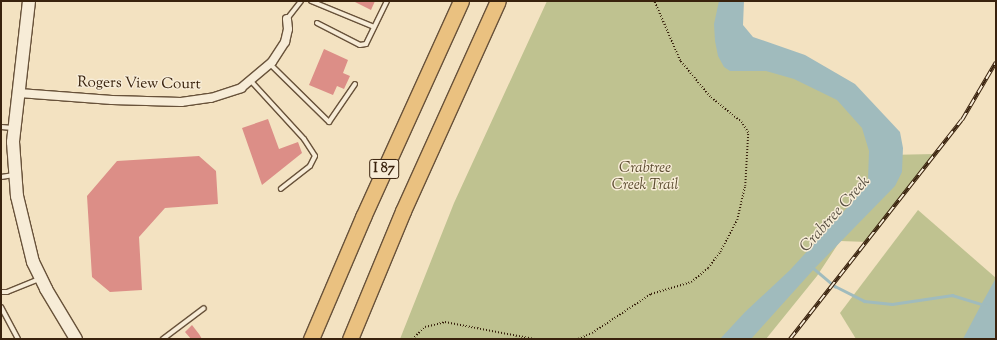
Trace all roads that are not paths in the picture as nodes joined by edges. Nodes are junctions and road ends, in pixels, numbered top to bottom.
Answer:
1 (29, 1) edge
2 (301, 1) edge
3 (311, 1) edge
4 (387, 1) edge
5 (461, 1) edge
6 (498, 1) edge
7 (287, 20) joint
8 (317, 23) dead end
9 (374, 27) junction
10 (270, 64) junction
11 (250, 80) junction
12 (355, 84) dead end
13 (19, 93) junction
14 (1, 127) edge
15 (15, 128) junction
16 (15, 175) junction
17 (1, 177) edge
18 (281, 189) dead end
19 (41, 279) junction
20 (1, 292) edge
21 (1, 307) edge
22 (204, 308) dead end
23 (18, 339) edge
24 (76, 339) edge
25 (163, 339) edge
26 (311, 339) edge
27 (350, 339) edge

1 - 13 street
2 - 7 lane
3 - 9 lane
4 - 9 lane
5 - 26 highway, I 87
6 - 27 highway, I 87
7 - 10 street, Rogers View Court
8 - 9 lane
10 - 11 street, Rogers View Court
10 - 12 lane
11 - 13 street, Rogers View Court
11 - 18 lane
13 - 15 street
14 - 15 lane
15 - 16 street
16 - 17 lane
16 - 19 street
19 - 20 lane
19 - 24 street
21 - 23 lane
22 - 25 lane

